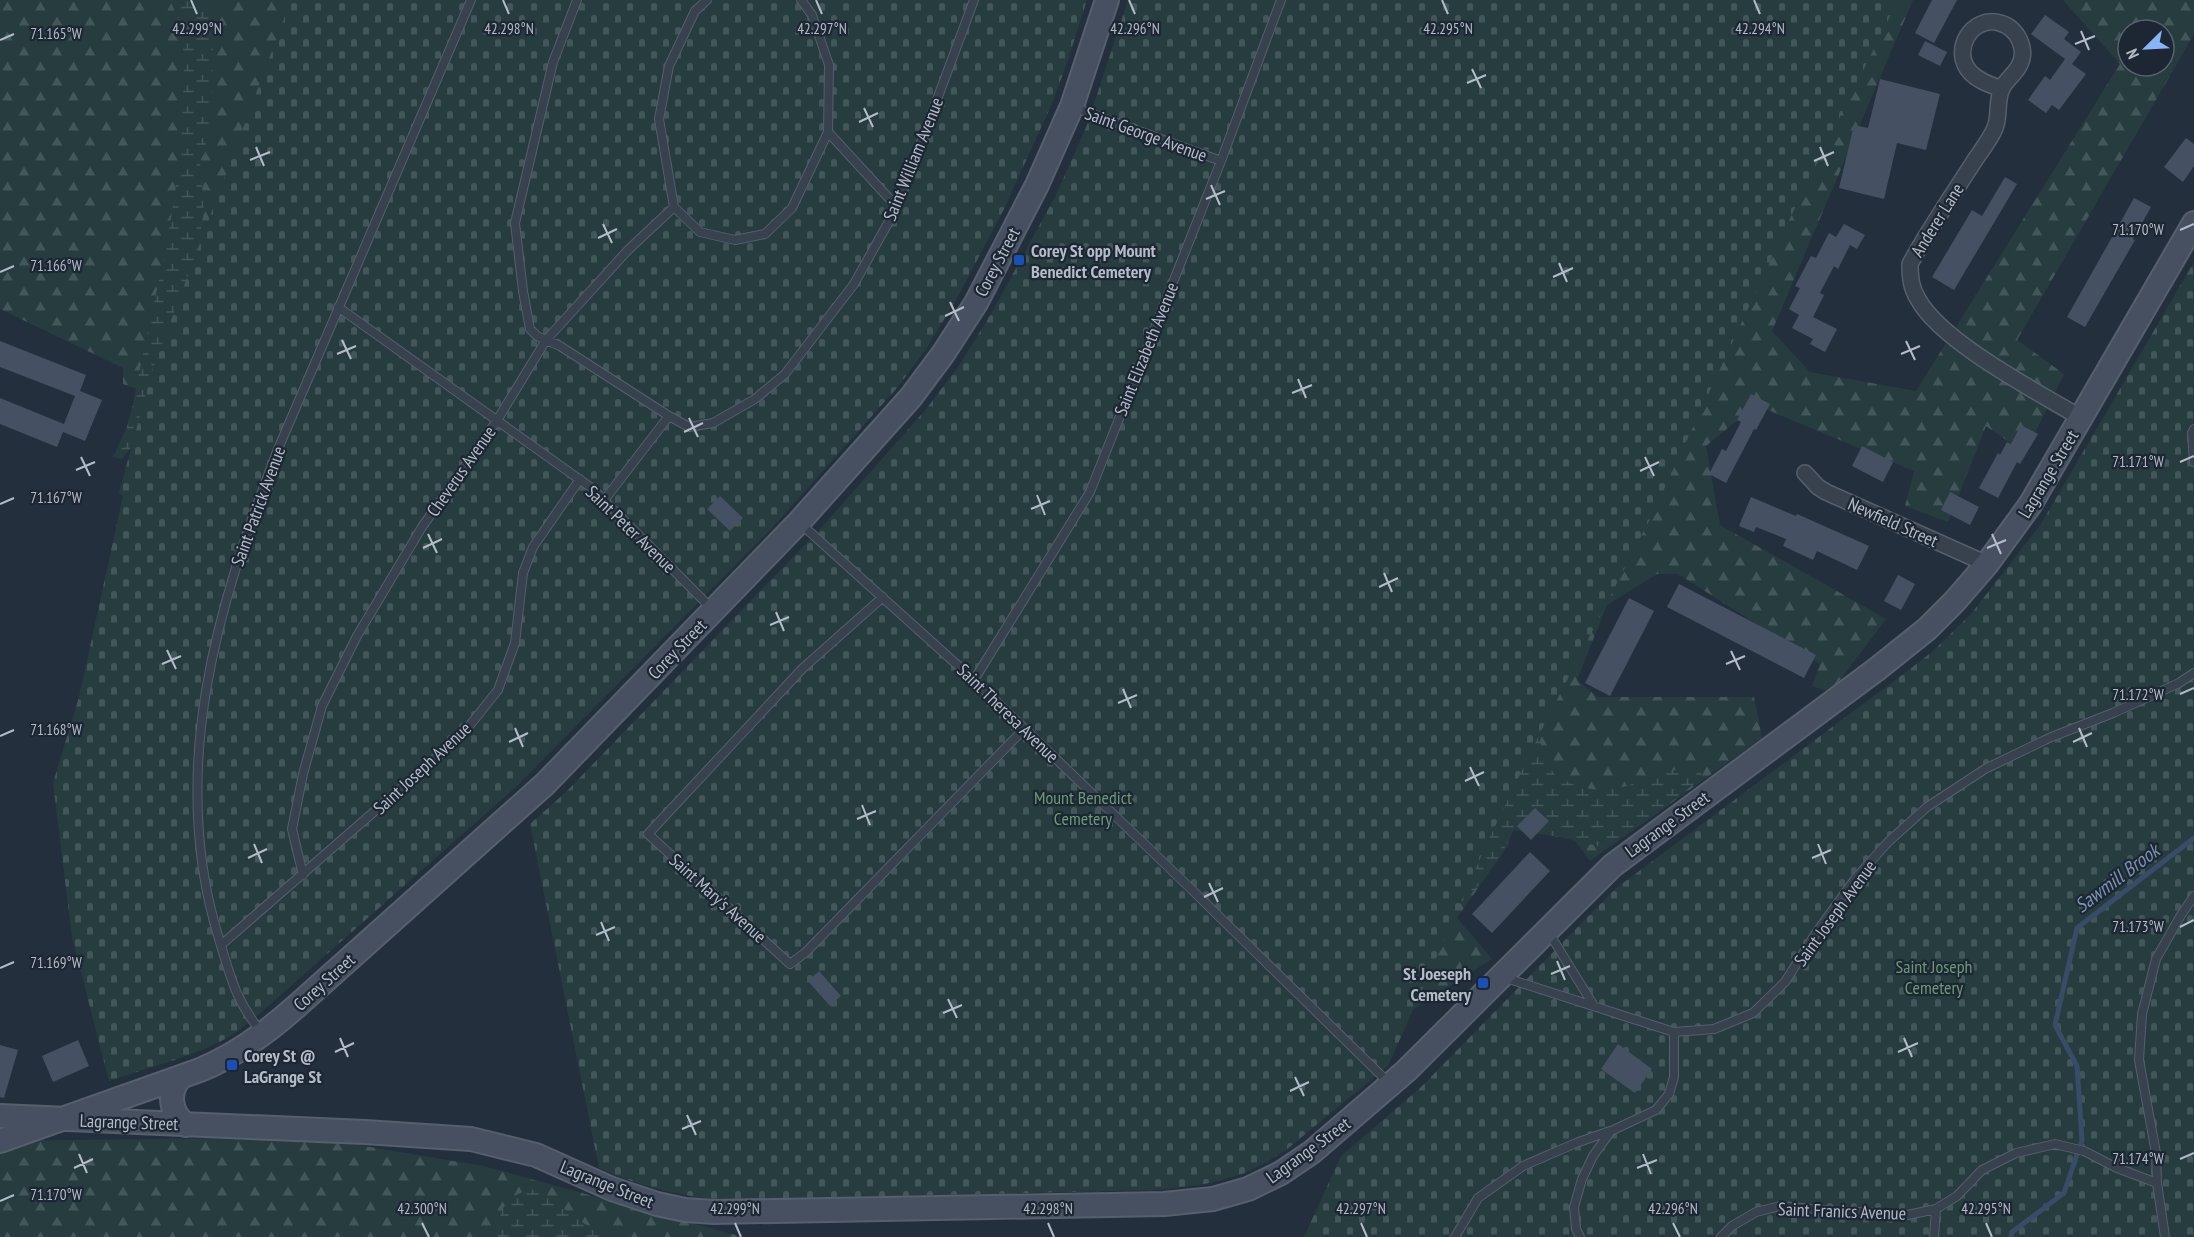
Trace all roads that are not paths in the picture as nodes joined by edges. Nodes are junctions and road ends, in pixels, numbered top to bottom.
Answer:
1 (471, 0) edge
2 (577, 0) edge
3 (707, 0) edge
4 (801, 0) edge
5 (974, 0) edge
6 (1107, 0) edge
7 (1281, 0) edge
8 (2002, 89) junction
9 (1072, 106) junction
10 (828, 132) junction
11 (1221, 161) junction
12 (674, 207) junction
13 (897, 207) junction
14 (2194, 223) edge
15 (338, 307) junction
16 (546, 340) junction
17 (669, 416) junction
18 (2081, 418) junction
19 (496, 422) junction
20 (2194, 429) edge
21 (2194, 462) edge
22 (1805, 474) dead end
23 (580, 479) junction
24 (604, 499) junction
25 (799, 522) junction
26 (1987, 564) junction
27 (883, 597) junction
28 (714, 611) junction
29 (2194, 673) edge
30 (974, 680) junction
31 (1024, 729) junction
32 (303, 876) junction
33 (2194, 896) edge
34 (1547, 930) junction
35 (221, 945) junction
36 (1501, 976) junction
37 (1594, 1006) junction
38 (1674, 1032) junction
39 (263, 1034) junction
40 (180, 1077) junction
41 (1391, 1086) junction
42 (0, 1116) edge
43 (58, 1120) junction
44 (186, 1125) junction
45 (1611, 1131) junction
46 (0, 1141) edge
47 (2157, 1183) junction
48 (1936, 1209) junction
49 (1455, 1237) edge
50 (1580, 1237) edge
51 (1721, 1237) edge
52 (1934, 1237) edge
53 (2165, 1237) edge

1 - 15 lane, Saint Patrick Avenue
2 - 16 lane, Saint William Avenue
3 - 12 lane
4 - 10 lane
5 - 13 lane, Saint William Avenue
6 - 9 main road, Corey Street
7 - 11 lane, Saint Elizabeth Avenue
8 - 8 street, Anderer Lane
8 - 18 street, Anderer Lane
9 - 11 lane, Saint George Avenue
9 - 25 main road, Corey Street
10 - 12 lane
10 - 13 lane
11 - 30 lane, Saint Elizabeth Avenue
12 - 16 lane, Cheverus Avenue
13 - 17 lane, Saint William Avenue
14 - 18 main road, Lagrange Street
15 - 19 lane, Saint Peter Avenue
15 - 35 lane, Saint Patrick Avenue
16 - 17 lane, Saint William Avenue
16 - 19 lane, Cheverus Avenue
17 - 24 lane
18 - 26 main road, Lagrange Street
19 - 23 lane, Saint Peter Avenue
19 - 32 lane, Cheverus Avenue
20 - 21 lane
22 - 26 street, Newfield Street
23 - 24 lane, Saint Peter Avenue
23 - 32 lane, Saint Joseph Avenue
24 - 28 lane, Saint Peter Avenue
25 - 27 lane, Saint Theresa Avenue
25 - 28 main road, Corey Street
26 - 34 main road, Lagrange Street
27 - 30 lane, Saint Theresa Avenue
27 - 31 lane, Saint Mary's Avenue
28 - 39 main road, Corey Street
29 - 38 lane, Saint Joseph Avenue
30 - 31 lane, Saint Theresa Avenue
31 - 41 lane, Saint Theresa Avenue
32 - 35 lane, Saint Joseph Avenue
33 - 47 lane
34 - 36 main road, Lagrange Street
34 - 37 lane
35 - 39 lane, Saint Patrick Avenue
36 - 37 lane, Saint Joseph Avenue
36 - 41 main road, Lagrange Street
37 - 38 lane, Saint Joseph Avenue
38 - 45 lane
39 - 40 main road, Corey Street
40 - 43 main road, Corey Street
40 - 44 main road
41 - 44 main road, Lagrange Street
42 - 43 main road, Lagrange Street
43 - 44 main road, Lagrange Street
43 - 46 main road, Corey Street
45 - 49 lane
45 - 50 lane
47 - 48 lane
47 - 53 lane
48 - 51 lane, Saint Franics Avenue
48 - 52 lane

